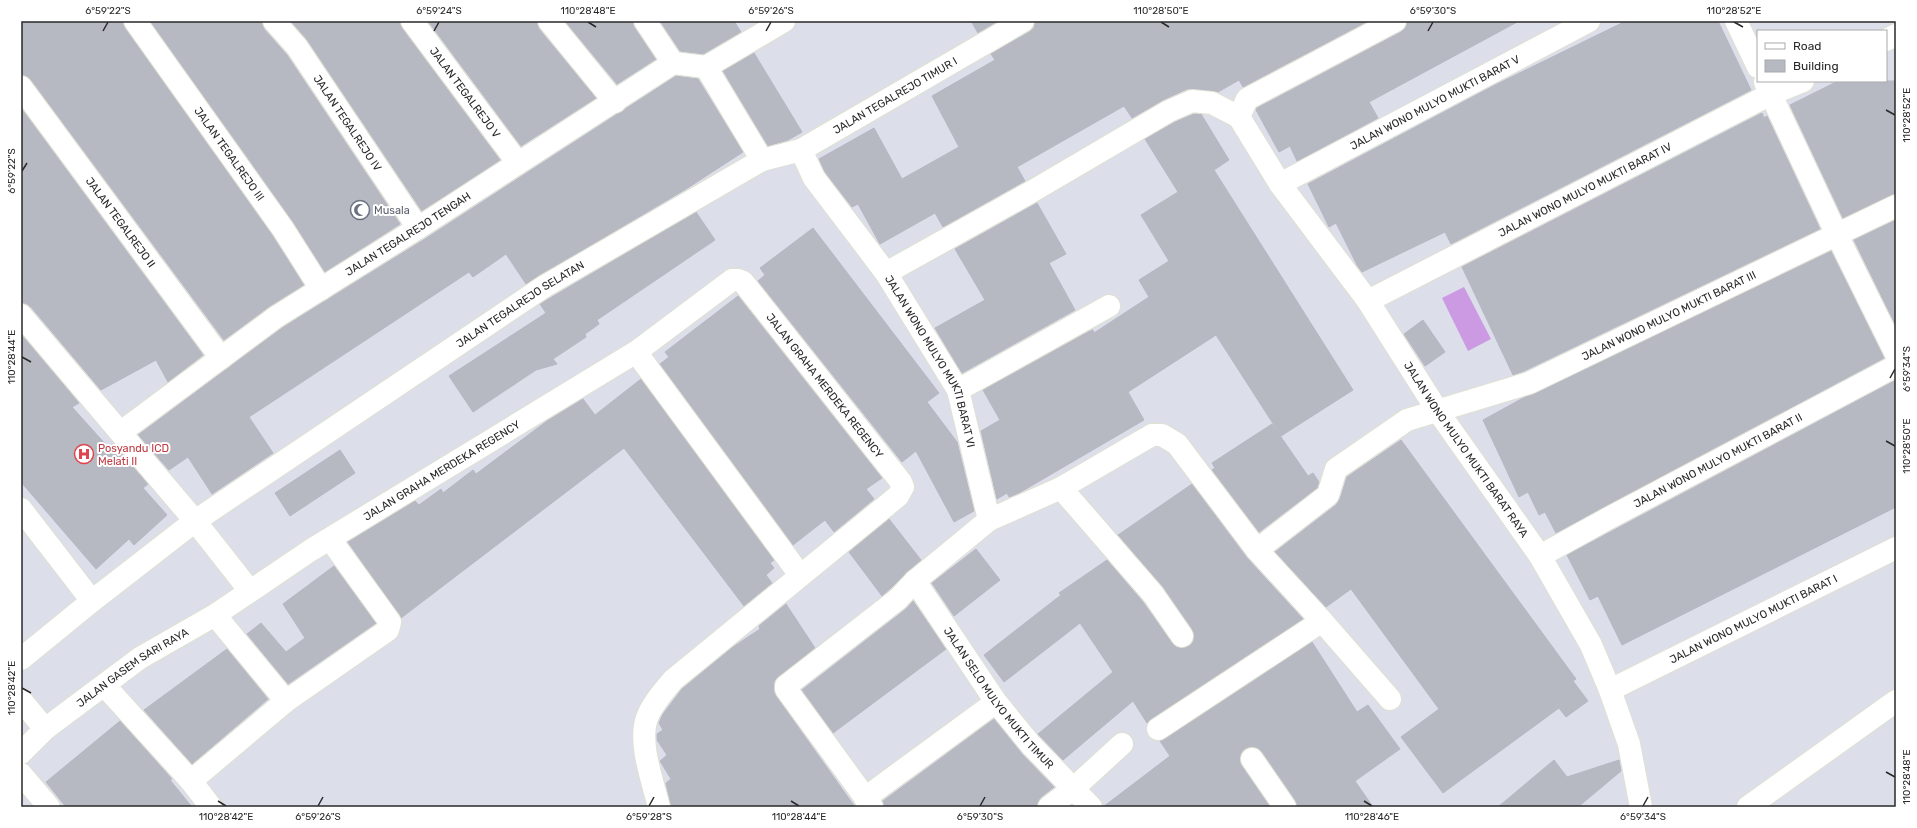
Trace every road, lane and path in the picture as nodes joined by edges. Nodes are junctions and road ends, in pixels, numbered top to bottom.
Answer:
1 (135, 21) edge
2 (274, 21) edge
3 (412, 21) edge
4 (550, 21) edge
5 (645, 21) edge
6 (784, 21) edge
7 (1023, 21) edge
8 (1395, 21) edge
9 (1589, 21) edge
10 (1736, 21) edge
11 (1369, 27) edge
12 (1896, 35) edge
13 (1887, 40) edge
14 (673, 63) junction
15 (1757, 65) edge
16 (706, 67) junction
17 (1799, 82) edge
18 (21, 86) edge
19 (1768, 88) edge
20 (614, 102) junction
21 (1239, 117) junction
22 (801, 150) junction
23 (762, 160) junction
24 (518, 163) junction
25 (1280, 184) junction
26 (1896, 206) edge
27 (418, 228) junction
28 (1837, 235) junction
29 (886, 273) junction
30 (321, 289) junction
31 (1368, 301) junction
32 (1110, 306) dead end
33 (21, 315) edge
34 (636, 352) junction
35 (1896, 354) edge
36 (221, 358) junction
37 (1896, 366) edge
38 (958, 390) junction
39 (1436, 410) junction
40 (121, 432) junction
41 (1061, 488) junction
42 (21, 509) edge
43 (989, 520) junction
44 (195, 521) junction
45 (330, 539) junction
46 (1896, 548) edge
47 (1257, 550) junction
48 (1540, 556) junction
49 (800, 575) junction
50 (916, 581) junction
51 (250, 591) junction
52 (92, 600) junction
53 (215, 615) junction
54 (1322, 621) junction
55 (1182, 636) dead end
56 (21, 660) edge
57 (105, 686) junction
58 (1610, 690) junction
59 (1390, 699) dead end
60 (21, 700) edge
61 (286, 701) junction
62 (1896, 701) edge
63 (996, 702) junction
64 (46, 729) junction
65 (1158, 729) dead end
66 (1122, 744) dead end
67 (21, 753) edge
68 (1252, 759) dead end
69 (21, 774) edge
70 (191, 781) junction
71 (1074, 788) junction
72 (869, 803) edge
73 (49, 807) edge
74 (211, 807) edge
75 (660, 807) edge
76 (1049, 807) edge
77 (1091, 807) edge
78 (1285, 807) edge
79 (1640, 807) edge
80 (1748, 807) edge

1 - 30 street, JALAN TEGALREJO III
2 - 27 street, JALAN TEGALREJO IV
3 - 24 street, JALAN TEGALREJO V
4 - 20 street
5 - 14 street
6 - 16 street
7 - 22 street, JALAN TEGALREJO TIMUR I
8 - 11 street
9 - 25 street, JALAN WONO MULYO MUKTI BARAT V
10 - 15 street
11 - 21 street
12 - 13 street
14 - 16 street
14 - 20 street, JALAN TEGALREJO TENGAH
16 - 23 street
17 - 19 street, JALAN WONO MULYO MUKTI BARAT IV
18 - 36 street, JALAN TEGALREJO II
19 - 28 street
19 - 31 street, JALAN WONO MULYO MUKTI BARAT IV
20 - 24 street, JALAN TEGALREJO TENGAH
21 - 25 street, JALAN WONO MULYO MUKTI BARAT RAYA
21 - 29 street
22 - 23 street, JALAN TEGALREJO TIMUR I
22 - 29 street, JALAN WONO MULYO MUKTI BARAT VI
23 - 44 street, JALAN TEGALREJO SELATAN
24 - 27 street, JALAN TEGALREJO TENGAH
25 - 31 street, JALAN WONO MULYO MUKTI BARAT RAYA
26 - 28 street, JALAN WONO MULYO MUKTI BARAT III
27 - 30 street, JALAN TEGALREJO TENGAH
28 - 35 street
28 - 39 street, JALAN WONO MULYO MUKTI BARAT III
29 - 38 street, JALAN WONO MULYO MUKTI BARAT VI
30 - 36 street, JALAN TEGALREJO TENGAH
31 - 39 street, JALAN WONO MULYO MUKTI BARAT RAYA
32 - 38 street
33 - 40 street
34 - 45 street, JALAN GRAHA MERDEKA REGENCY
34 - 49 street
34 - 49 street, JALAN GRAHA MERDEKA REGENCY
36 - 40 street, JALAN TEGALREJO TENGAH
37 - 48 street, JALAN WONO MULYO MUKTI BARAT II
38 - 43 street, JALAN WONO MULYO MUKTI BARAT VI
39 - 47 street
39 - 48 street, JALAN WONO MULYO MUKTI BARAT RAYA
40 - 44 street
41 - 43 street
41 - 47 street
41 - 55 street
42 - 52 street
43 - 50 street
44 - 51 street
44 - 52 street, JALAN TEGALREJO SELATAN
45 - 51 street, JALAN GRAHA MERDEKA REGENCY
45 - 61 street
46 - 58 street, JALAN WONO MULYO MUKTI BARAT I
47 - 54 street
48 - 58 street, JALAN WONO MULYO MUKTI BARAT RAYA
49 - 75 street, JALAN GRAHA MERDEKA REGENCY
50 - 63 street, JALAN SELO MULYO MUKTI TIMUR
50 - 72 street
51 - 53 street, JALAN GASEM SARI RAYA
52 - 56 street, JALAN TEGALREJO SELATAN
53 - 57 street, JALAN GASEM SARI RAYA
53 - 61 street
54 - 59 street
54 - 65 street
57 - 64 street, JALAN GASEM SARI RAYA
57 - 70 street
58 - 79 street, JALAN WONO MULYO MUKTI BARAT RAYA
60 - 64 street
61 - 70 street
62 - 80 street
63 - 71 street, JALAN SELO MULYO MUKTI TIMUR
63 - 72 street
64 - 67 street, JALAN GASEM SARI RAYA
66 - 71 street
68 - 78 street
69 - 73 street
70 - 74 street
71 - 76 street
71 - 77 street, JALAN SELO MULYO MUKTI TIMUR

